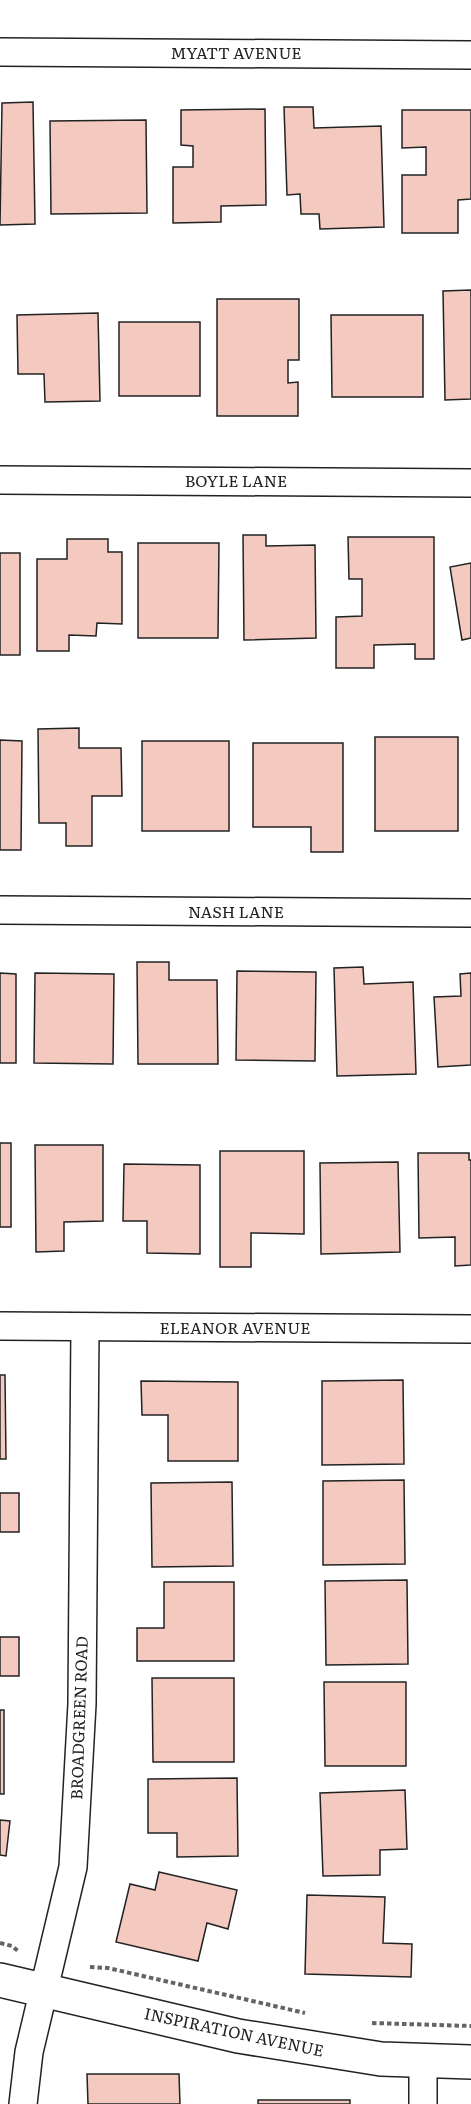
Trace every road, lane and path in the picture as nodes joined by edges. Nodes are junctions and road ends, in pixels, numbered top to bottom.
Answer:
1 (0, 52) edge
2 (471, 55) edge
3 (0, 480) edge
4 (471, 483) edge
5 (0, 910) edge
6 (471, 913) edge
7 (0, 1326) edge
8 (85, 1327) junction
9 (471, 1329) edge
10 (0, 1943) edge
11 (21, 1953) dead end
12 (87, 1967) dead end
13 (0, 1980) edge
14 (44, 1990) junction
15 (311, 2014) dead end
16 (362, 2022) dead end
17 (471, 2026) edge
18 (423, 2061) junction
19 (471, 2062) edge
20 (23, 2104) edge
21 (423, 2104) edge

1 - 2 street, MYATT AVENUE
3 - 4 street, BOYLE LANE
5 - 6 street, NASH LANE
7 - 8 street, ELEANOR AVENUE
8 - 9 street, ELEANOR AVENUE
8 - 14 street, BROADGREEN ROAD
10 - 11 path
12 - 15 path
13 - 14 street, INSPIRATION AVENUE
14 - 18 street, INSPIRATION AVENUE
14 - 20 street, BROADGREEN ROAD
16 - 17 path
18 - 19 street, INSPIRATION AVENUE
18 - 21 street

